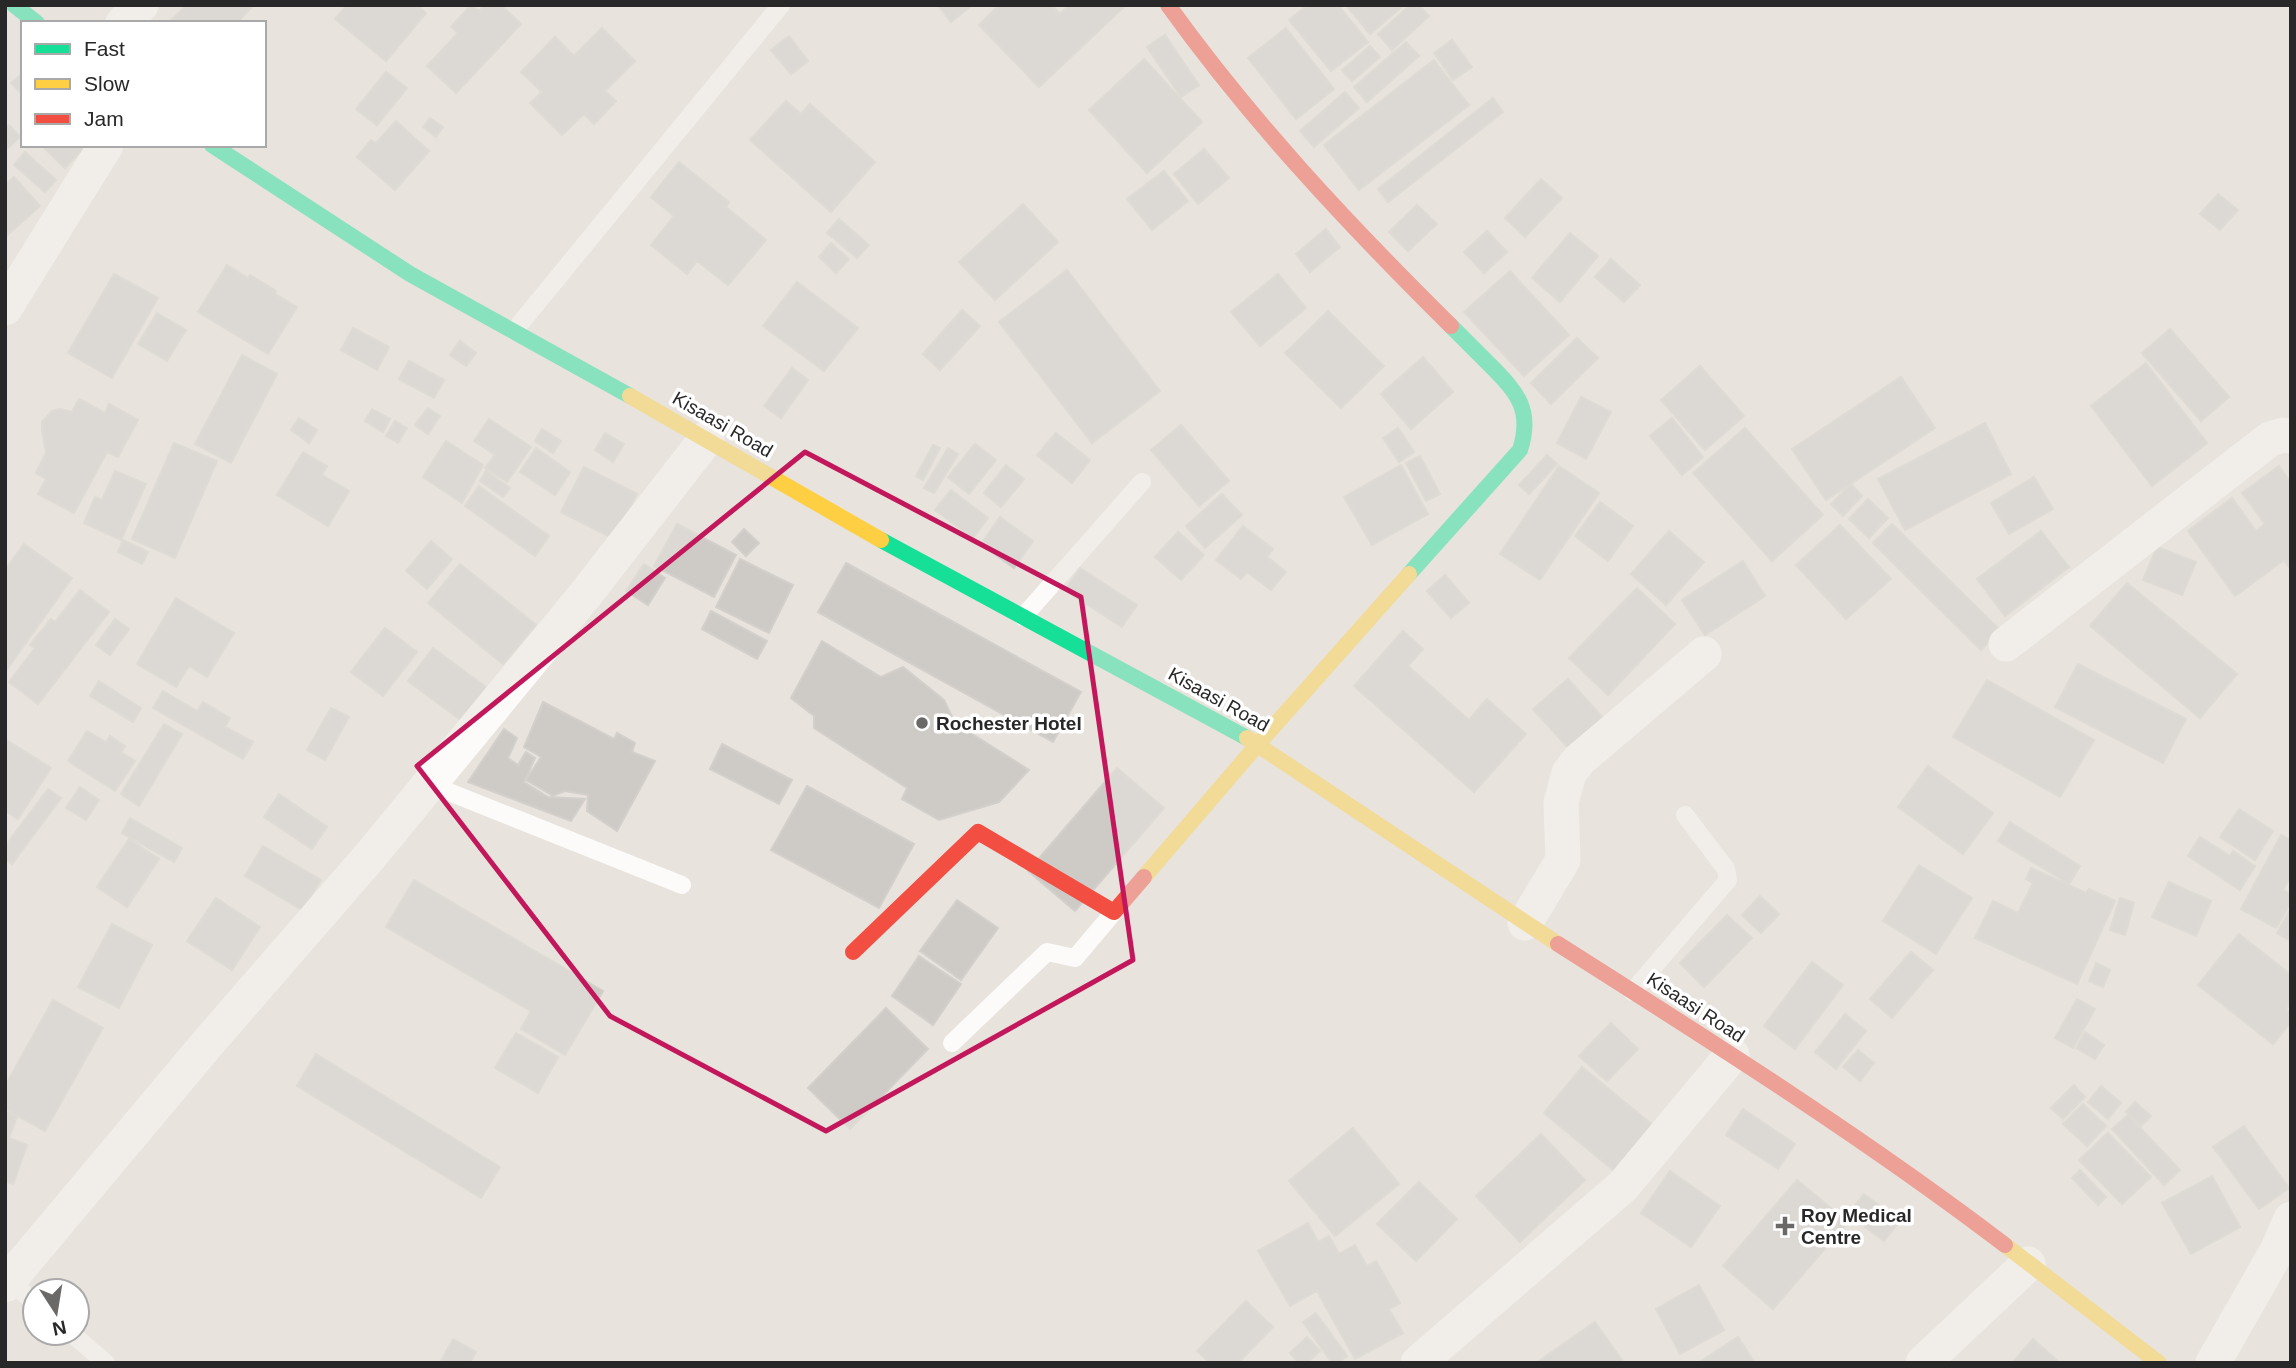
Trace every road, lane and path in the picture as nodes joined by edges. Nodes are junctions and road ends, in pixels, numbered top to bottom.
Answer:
1 (14, 5) edge
2 (141, 5) edge
3 (781, 5) edge
4 (1168, 5) edge
5 (34, 21) edge
6 (126, 21) edge
7 (105, 147) edge
8 (215, 147) edge
9 (5, 308) edge
10 (514, 331) junction
11 (2291, 436) edge
12 (707, 438) junction
13 (1142, 482) dead end
14 (1023, 617) junction
15 (2006, 644) dead end
16 (1704, 654) dead end
17 (1258, 744) junction
18 (429, 784) junction
19 (1685, 815) dead end
20 (682, 885) dead end
21 (1114, 912) junction
22 (1525, 923) junction
23 (853, 952) dead end
24 (1632, 992) junction
25 (952, 1043) dead end
26 (1732, 1055) junction
27 (2291, 1219) edge
28 (2028, 1264) junction
29 (17, 1290) edge
30 (87, 1347) edge
31 (106, 1363) edge
32 (1418, 1363) edge
33 (1923, 1363) edge
34 (2159, 1363) edge
35 (2213, 1363) edge

1 - 5 main road
2 - 6 street
3 - 10 lane
4 - 17 main road
7 - 9 street
8 - 10 main road, Kisaasi Road
10 - 12 main road, Kisaasi Road
11 - 15 street
12 - 14 main road, Kisaasi Road
12 - 18 street
13 - 14 lane
14 - 17 main road, Kisaasi Road
16 - 22 street
17 - 21 main road
17 - 22 main road, Kisaasi Road
18 - 20 lane
18 - 29 street
19 - 24 lane
21 - 23 main road
21 - 25 lane
22 - 24 main road, Kisaasi Road
24 - 26 main road, Kisaasi Road
26 - 28 main road, Kisaasi Road
26 - 32 street
27 - 35 street
28 - 33 street
28 - 34 main road, Kisaasi Road
30 - 31 lane

